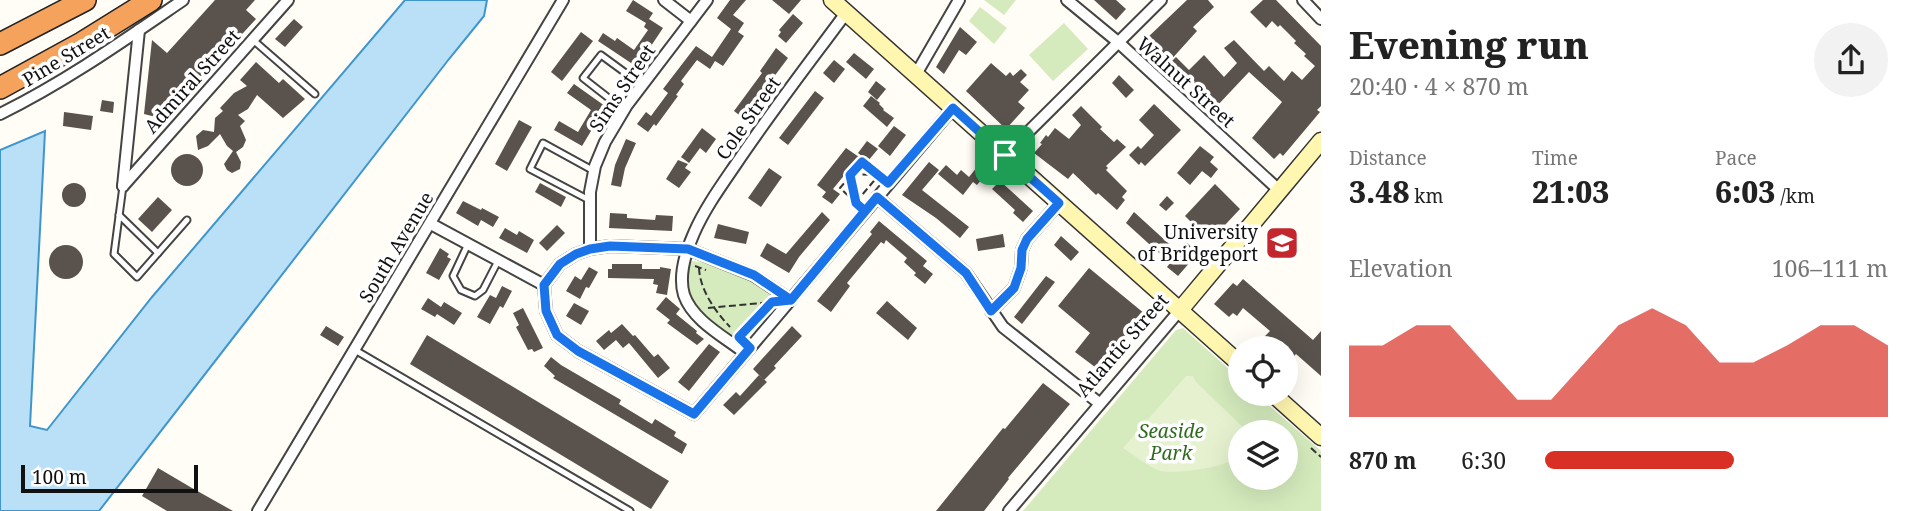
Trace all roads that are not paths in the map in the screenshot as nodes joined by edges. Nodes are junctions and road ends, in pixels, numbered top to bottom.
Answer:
1 (85, 0) edge
2 (151, 0) edge
3 (183, 0) edge
4 (288, 0) edge
5 (562, 0) edge
6 (664, 0) edge
7 (707, 0) edge
8 (832, 0) edge
9 (959, 0) edge
10 (1067, 0) edge
11 (1161, 0) edge
12 (1303, 0) edge
13 (846, 13) junction
14 (1321, 19) edge
15 (691, 21) junction
16 (139, 30) junction
17 (253, 40) junction
18 (1118, 43) junction
19 (0, 44) edge
20 (915, 76) junction
21 (642, 85) junction
22 (0, 88) edge
23 (315, 94) dead end
24 (953, 108) junction
25 (624, 110) junction
26 (0, 114) edge
27 (1321, 141) edge
28 (1005, 155) junction
29 (594, 172) junction
30 (122, 186) junction
31 (1280, 191) junction
32 (877, 197) junction
33 (590, 201) junction
34 (1059, 203) junction
35 (119, 215) junction
36 (187, 220) dead end
37 (431, 224) junction
38 (468, 244) junction
39 (590, 249) junction
40 (688, 249) junction
41 (158, 253) junction
42 (498, 260) junction
43 (544, 285) junction
44 (791, 300) junction
45 (1180, 310) junction
46 (991, 311) junction
47 (355, 350) junction
48 (748, 351) junction
49 (1228, 353) edge
50 (1099, 403) junction
51 (1286, 406) edge
52 (1321, 437) edge
53 (258, 511) edge
54 (630, 511) edge
55 (1009, 511) edge

1 - 19 highway
2 - 22 highway
3 - 16 street, Pine Street
4 - 17 street, Admiral Street
5 - 37 street, South Avenue
6 - 15 street
7 - 15 street, Sims Street
8 - 13 street
9 - 20 street
10 - 18 street, Walnut Street
11 - 18 street
12 - 14 street
13 - 20 street
13 - 40 street, Cole Street
15 - 21 street, Sims Street
16 - 26 street, Pine Street
16 - 30 street
17 - 23 lane
17 - 30 street, Admiral Street
18 - 28 street
18 - 31 street, Walnut Street
20 - 24 street
21 - 25 street, Sims Street
21 - 25 lane
24 - 28 street
24 - 32 street
25 - 29 street, Sims Street
27 - 31 street, Atlantic Street
28 - 34 street
29 - 33 street, Sims Street
29 - 33 lane
30 - 35 lane
31 - 45 street, Atlantic Street
32 - 44 street
32 - 46 street
33 - 39 street, Sims Street
34 - 45 street
34 - 46 street
35 - 41 lane
35 - 41 lane
36 - 41 lane
37 - 38 street
37 - 47 street, South Avenue
38 - 42 street
38 - 42 lane
39 - 40 street
39 - 43 street
40 - 44 street
40 - 48 street, Cole Street
42 - 43 street
43 - 48 street
44 - 48 street
45 - 49 street
45 - 50 street, Atlantic Street
46 - 50 street
47 - 53 street, South Avenue
47 - 54 lane
50 - 55 street, Atlantic Street
51 - 52 street

